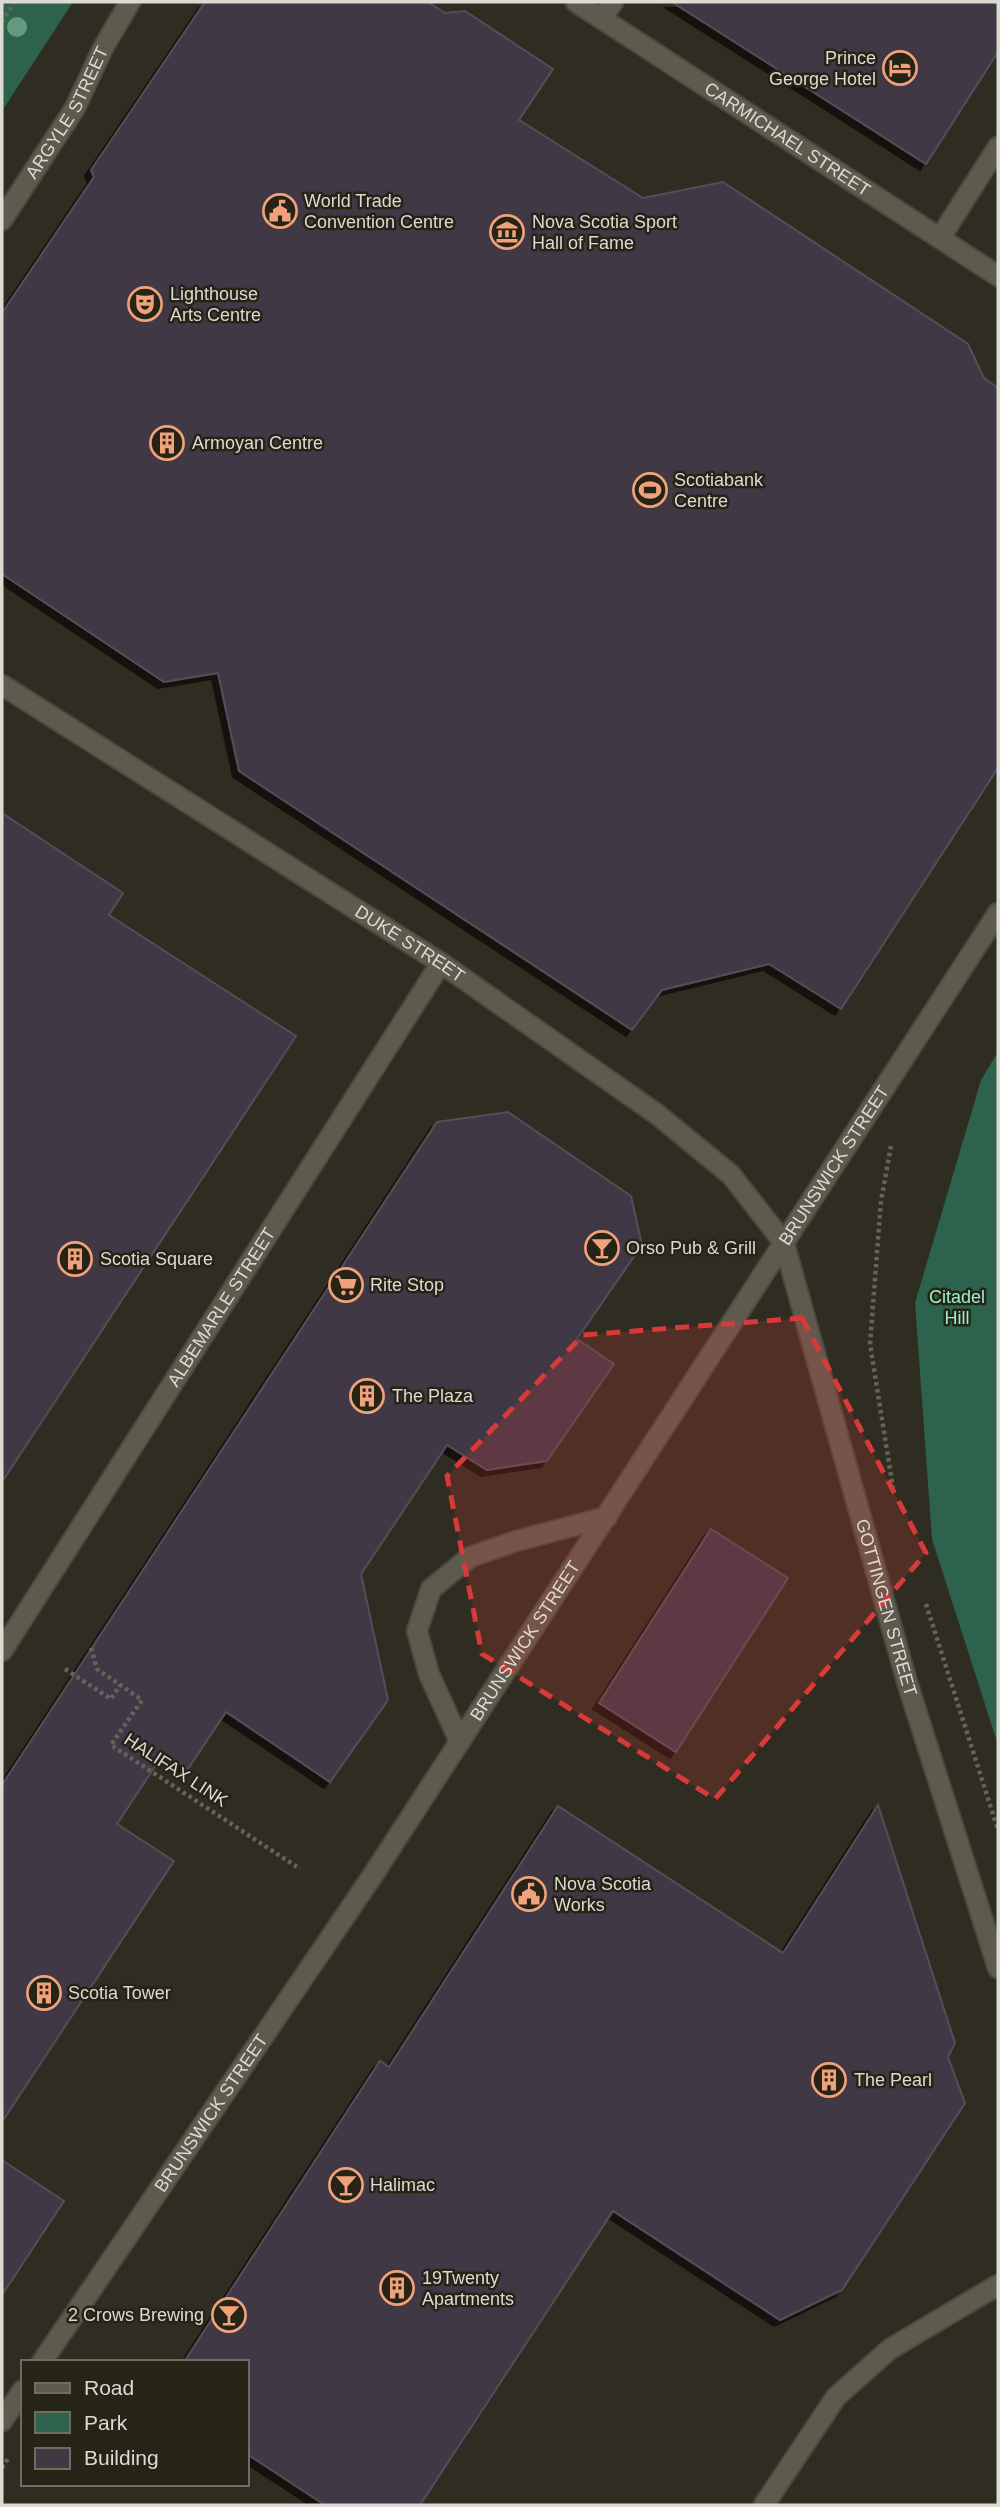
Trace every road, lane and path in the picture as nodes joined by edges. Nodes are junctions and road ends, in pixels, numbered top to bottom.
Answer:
1 (15, 2) edge
2 (130, 2) edge
3 (576, 2) edge
4 (607, 10) edge
5 (2, 22) edge
6 (998, 147) edge
7 (2, 220) edge
8 (940, 238) junction
9 (998, 276) edge
10 (2, 685) edge
11 (998, 913) edge
12 (441, 963) junction
13 (892, 1139) dead end
14 (784, 1243) junction
15 (895, 1500) dead end
16 (607, 1517) junction
17 (923, 1592) dead end
18 (91, 1648) dead end
19 (2, 1651) edge
20 (65, 1669) dead end
21 (120, 1685) junction
22 (460, 1742) junction
23 (998, 1830) edge
24 (300, 1869) dead end
25 (998, 1968) edge
26 (998, 2285) edge
27 (43, 2360) edge
28 (21, 2393) edge
29 (2, 2421) edge
30 (764, 2505) edge

1 - 5 path
2 - 7 street, ARGYLE STREET
3 - 4 street, CARMICHAEL STREET
4 - 8 street, CARMICHAEL STREET
6 - 8 street
8 - 9 street, CARMICHAEL STREET
10 - 12 street, DUKE STREET
11 - 14 street, BRUNSWICK STREET
12 - 14 street, DUKE STREET
12 - 19 street, ALBEMARLE STREET
13 - 15 path
14 - 16 street, BRUNSWICK STREET
14 - 25 street, GOTTINGEN STREET
16 - 22 street, BRUNSWICK STREET
16 - 22 street
17 - 23 path
18 - 21 path, HALIFAX LINK
20 - 21 path
21 - 24 path, HALIFAX LINK
22 - 27 street, BRUNSWICK STREET
26 - 30 street
28 - 29 street

